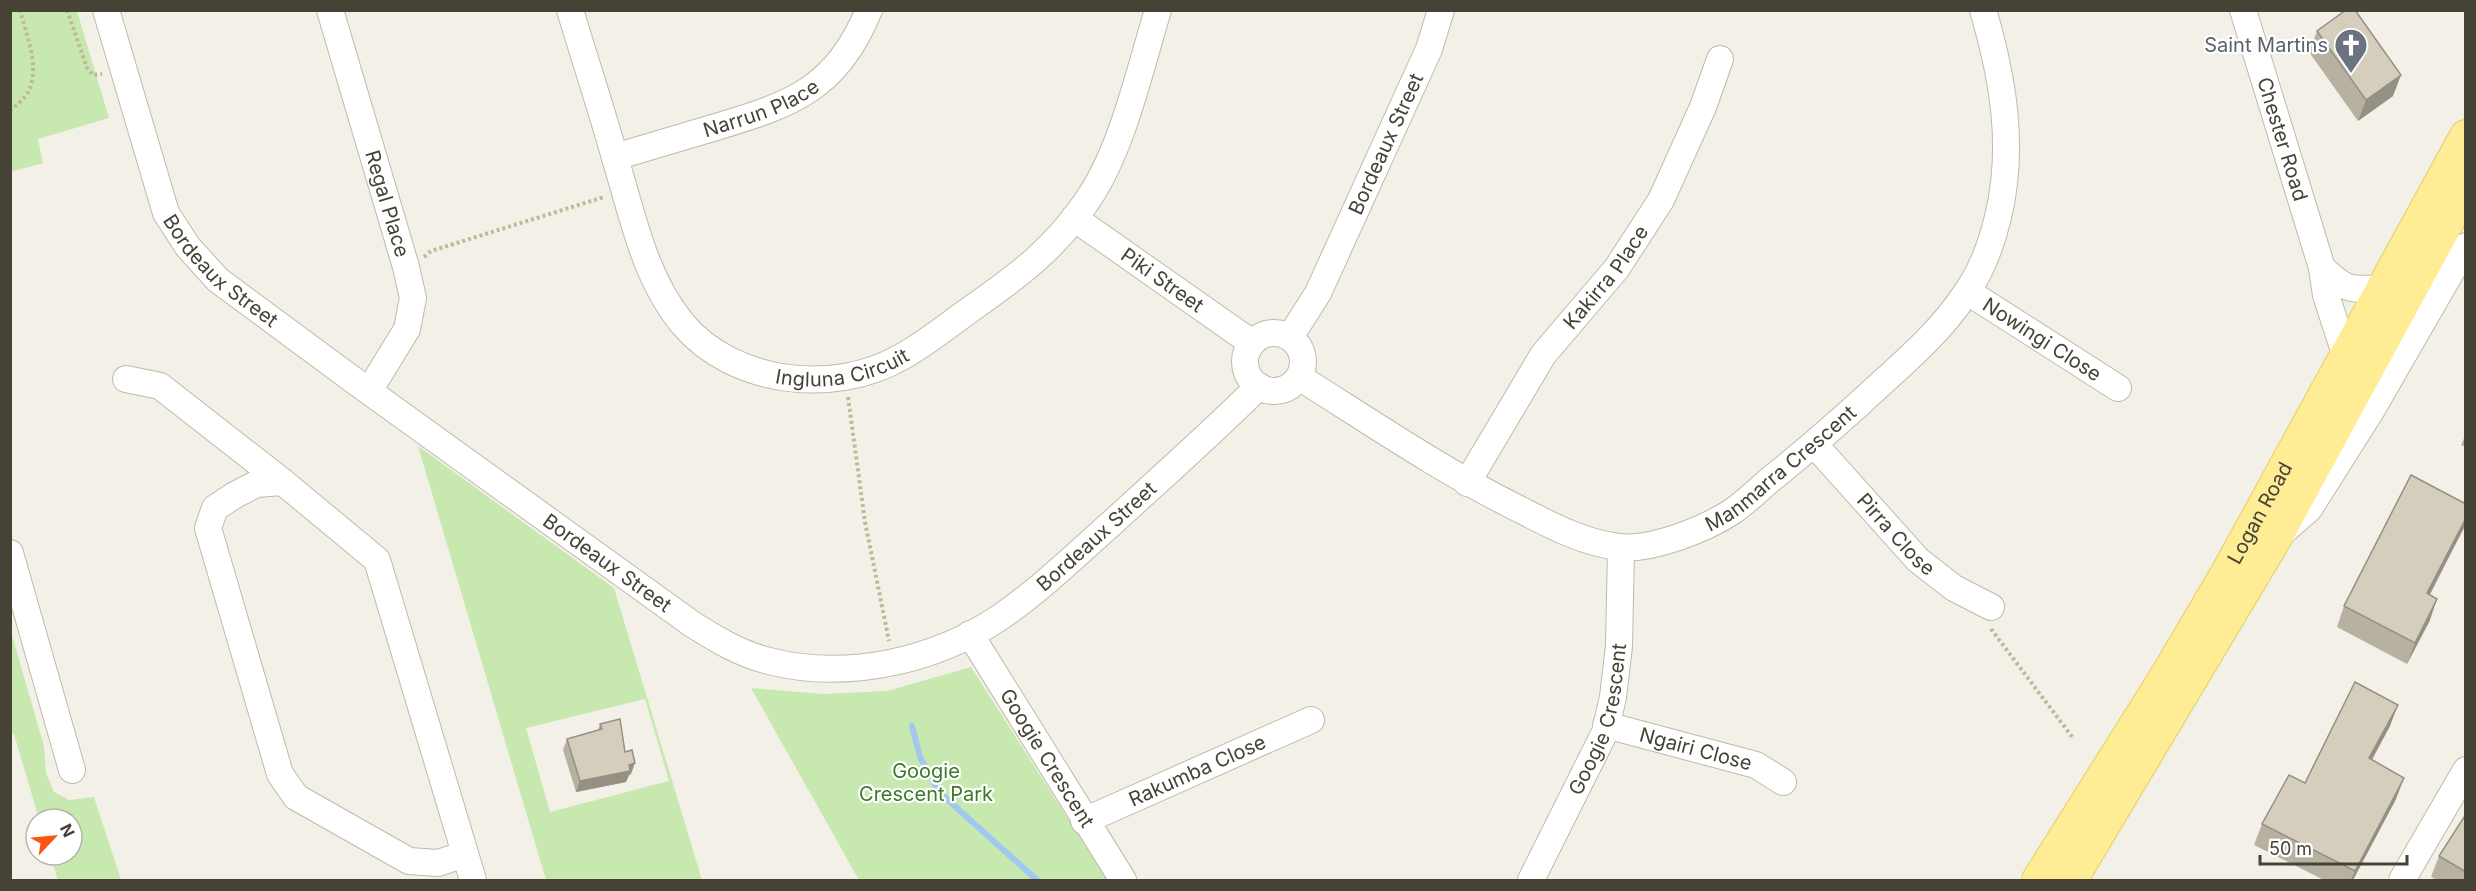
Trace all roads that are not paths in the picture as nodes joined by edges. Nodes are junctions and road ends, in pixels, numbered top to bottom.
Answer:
1 (106, 10) edge
2 (330, 10) edge
3 (570, 10) edge
4 (869, 10) edge
5 (1158, 10) edge
6 (1441, 10) edge
7 (1983, 10) edge
8 (2243, 10) edge
9 (1720, 58) dead end
10 (2466, 136) edge
11 (615, 158) junction
12 (2466, 188) edge
13 (1074, 218) junction
14 (2466, 246) edge
15 (2322, 268) junction
16 (2383, 288) junction
17 (1968, 292) junction
18 (1290, 337) junction
19 (1252, 343) junction
20 (2346, 357) junction
21 (1299, 377) junction
22 (126, 379) dead end
23 (1259, 386) junction
24 (2118, 388) dead end
25 (369, 391) junction
26 (1814, 444) junction
27 (283, 482) junction
28 (1467, 483) junction
29 (2274, 539) junction
30 (1621, 548) junction
31 (10, 553) edge
32 (1991, 607) road end
33 (970, 634) junction
34 (1311, 720) dead end
35 (1606, 725) junction
36 (72, 770) dead end
37 (2466, 770) edge
38 (1783, 782) dead end
39 (1084, 821) junction
40 (465, 854) junction
41 (473, 880) edge
42 (1122, 880) edge
43 (1531, 880) edge
44 (2038, 880) edge
45 (2070, 880) edge
46 (2402, 880) edge

1 - 25 street, Bordeaux Street
2 - 25 street, Regal Place
3 - 11 street, Ingluna Circuit
4 - 11 street, Narrun Place
5 - 13 street, Ingluna Circuit
6 - 18 street, Bordeaux Street
7 - 17 street, Manmarra Crescent
8 - 15 street, Chester Road
9 - 28 street, Kakirra Place
10 - 16 main road, Logan Road
11 - 13 street, Ingluna Circuit
12 - 29 main road, Logan Road
13 - 19 street, Piki Street
14 - 29 street, Logan Road
15 - 16 street
15 - 20 street, Chester Road
16 - 20 main road, Logan Road
17 - 24 street, Nowingi Close
17 - 26 street, Manmarra Crescent
18 - 19 street
18 - 21 street
19 - 23 street
20 - 44 main road, Logan Road
21 - 23 street
21 - 28 street, Manmarra Crescent
22 - 27 street
23 - 33 street, Bordeaux Street
25 - 33 street, Bordeaux Street
26 - 30 street, Manmarra Crescent
26 - 32 street, Pirra Close
27 - 40 street
27 - 40 street
28 - 30 street, Manmarra Crescent
29 - 45 main road, Logan Road
30 - 35 street, Googie Crescent
31 - 36 street
33 - 39 street, Googie Crescent
34 - 39 street, Rakumba Close
35 - 38 street, Ngairi Close
35 - 43 street, Googie Crescent
37 - 46 street
39 - 42 street, Googie Crescent
40 - 41 street

